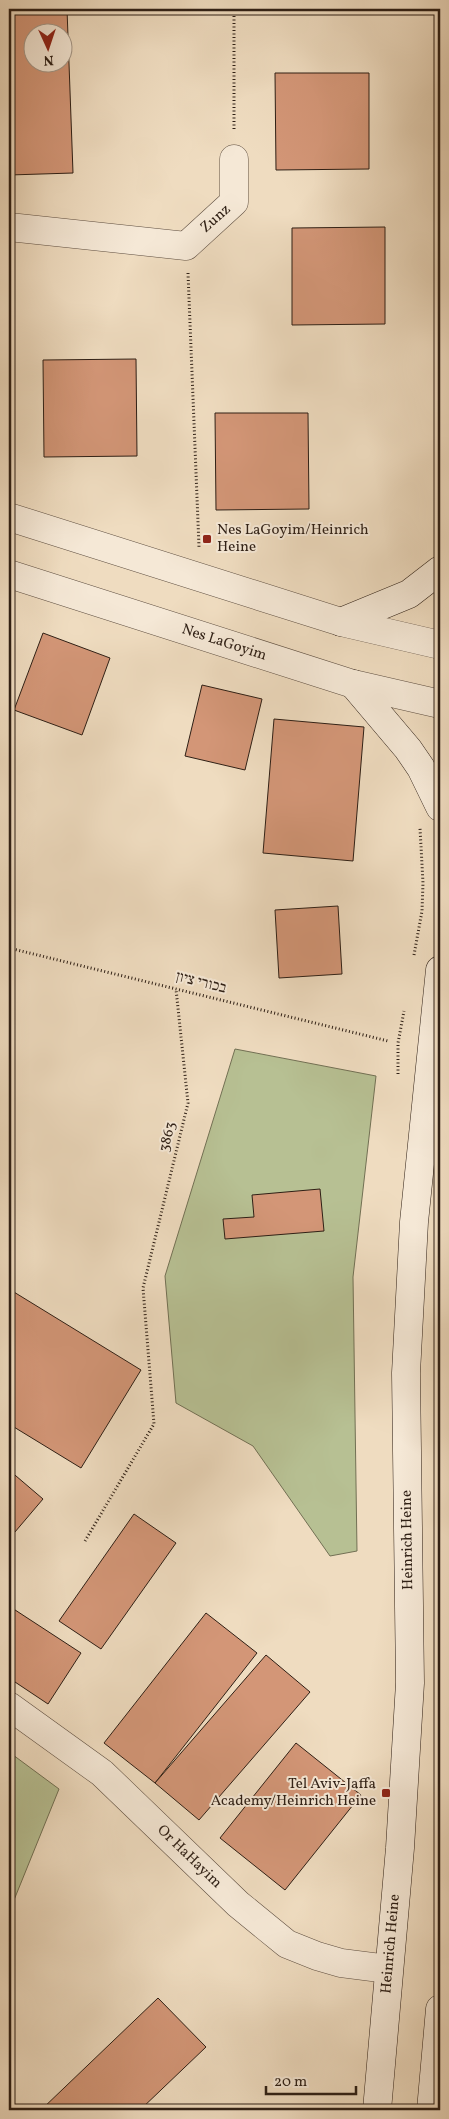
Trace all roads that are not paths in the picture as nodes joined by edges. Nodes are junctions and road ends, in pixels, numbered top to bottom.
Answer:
1 (234, 159) road end
2 (9, 227) edge
3 (9, 517) edge
4 (440, 570) edge
5 (9, 574) edge
6 (341, 622) junction
7 (440, 645) edge
8 (353, 684) junction
9 (440, 704) edge
10 (440, 807) edge
11 (440, 970) edge
12 (9, 1706) edge
13 (388, 1969) junction
14 (440, 2009) edge
15 (377, 2110) edge
16 (431, 2110) edge

1 - 2 street, Zunz
3 - 6 street
4 - 6 street
5 - 8 street, Nes LaGoyim
6 - 7 street
8 - 9 street, Nes LaGoyim
8 - 10 street
11 - 13 street, Heinrich Heine
12 - 13 street, Or HaHayim
13 - 15 street, Heinrich Heine
14 - 16 street

